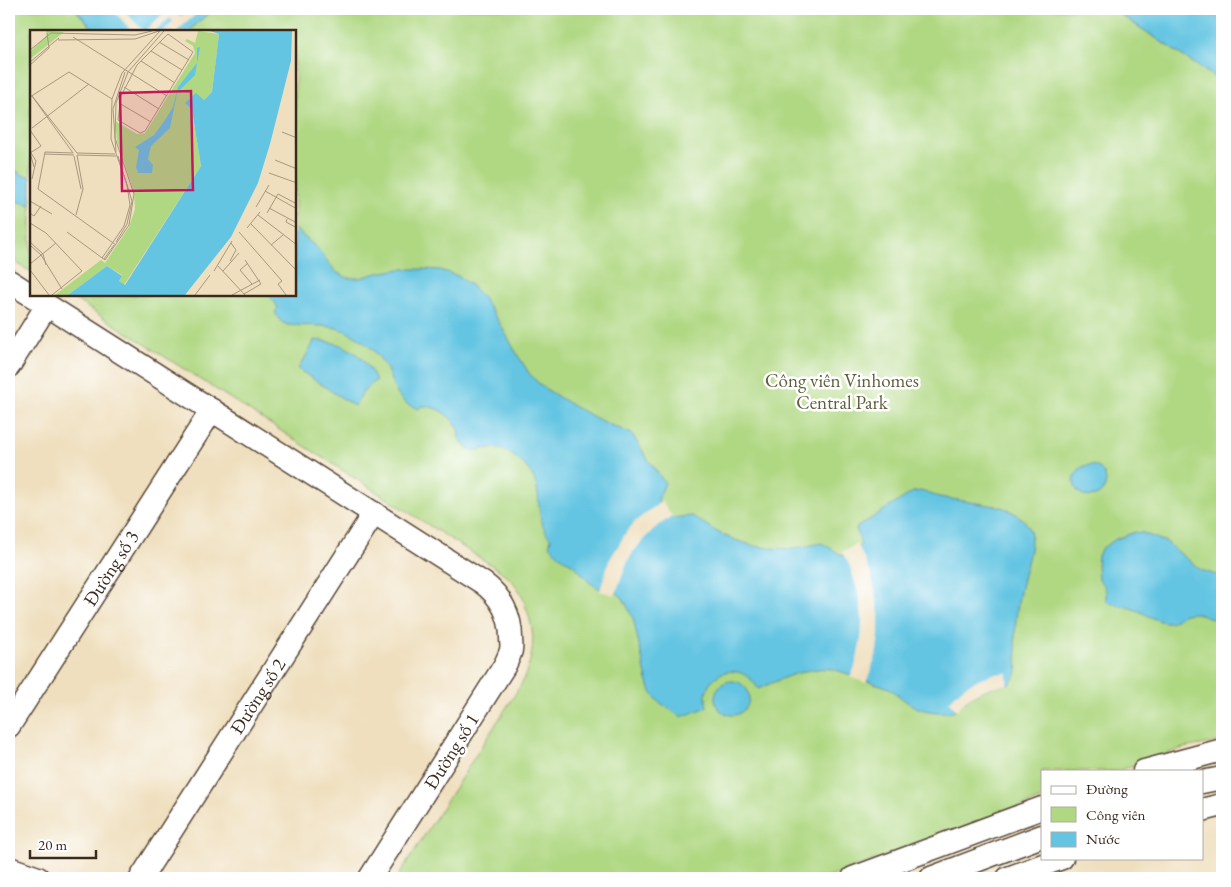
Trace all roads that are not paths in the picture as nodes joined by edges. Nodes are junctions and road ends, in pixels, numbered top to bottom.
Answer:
1 (9, 281) edge
2 (30, 294) edge
3 (33, 296) edge
4 (47, 305) junction
5 (9, 366) edge
6 (212, 410) junction
7 (374, 513) junction
8 (9, 726) edge
9 (1222, 750) edge
10 (1148, 770) edge
11 (1222, 778) edge
12 (1204, 782) edge
13 (1222, 805) edge
14 (1041, 808) edge
15 (1204, 810) edge
16 (1041, 836) edge
17 (1057, 860) edge
18 (9, 868) edge
19 (38, 878) edge
20 (141, 878) edge
21 (370, 878) edge
22 (853, 878) edge
23 (931, 878) edge
24 (1008, 878) edge

1 - 2 street
3 - 4 street
4 - 5 street
4 - 6 street
6 - 7 street
6 - 8 street, Đường số 3
7 - 20 street, Đường số 2
7 - 21 street, Đường số 1
9 - 10 street
11 - 12 street
13 - 15 street
14 - 22 street
16 - 23 street
17 - 24 street
18 - 19 street

